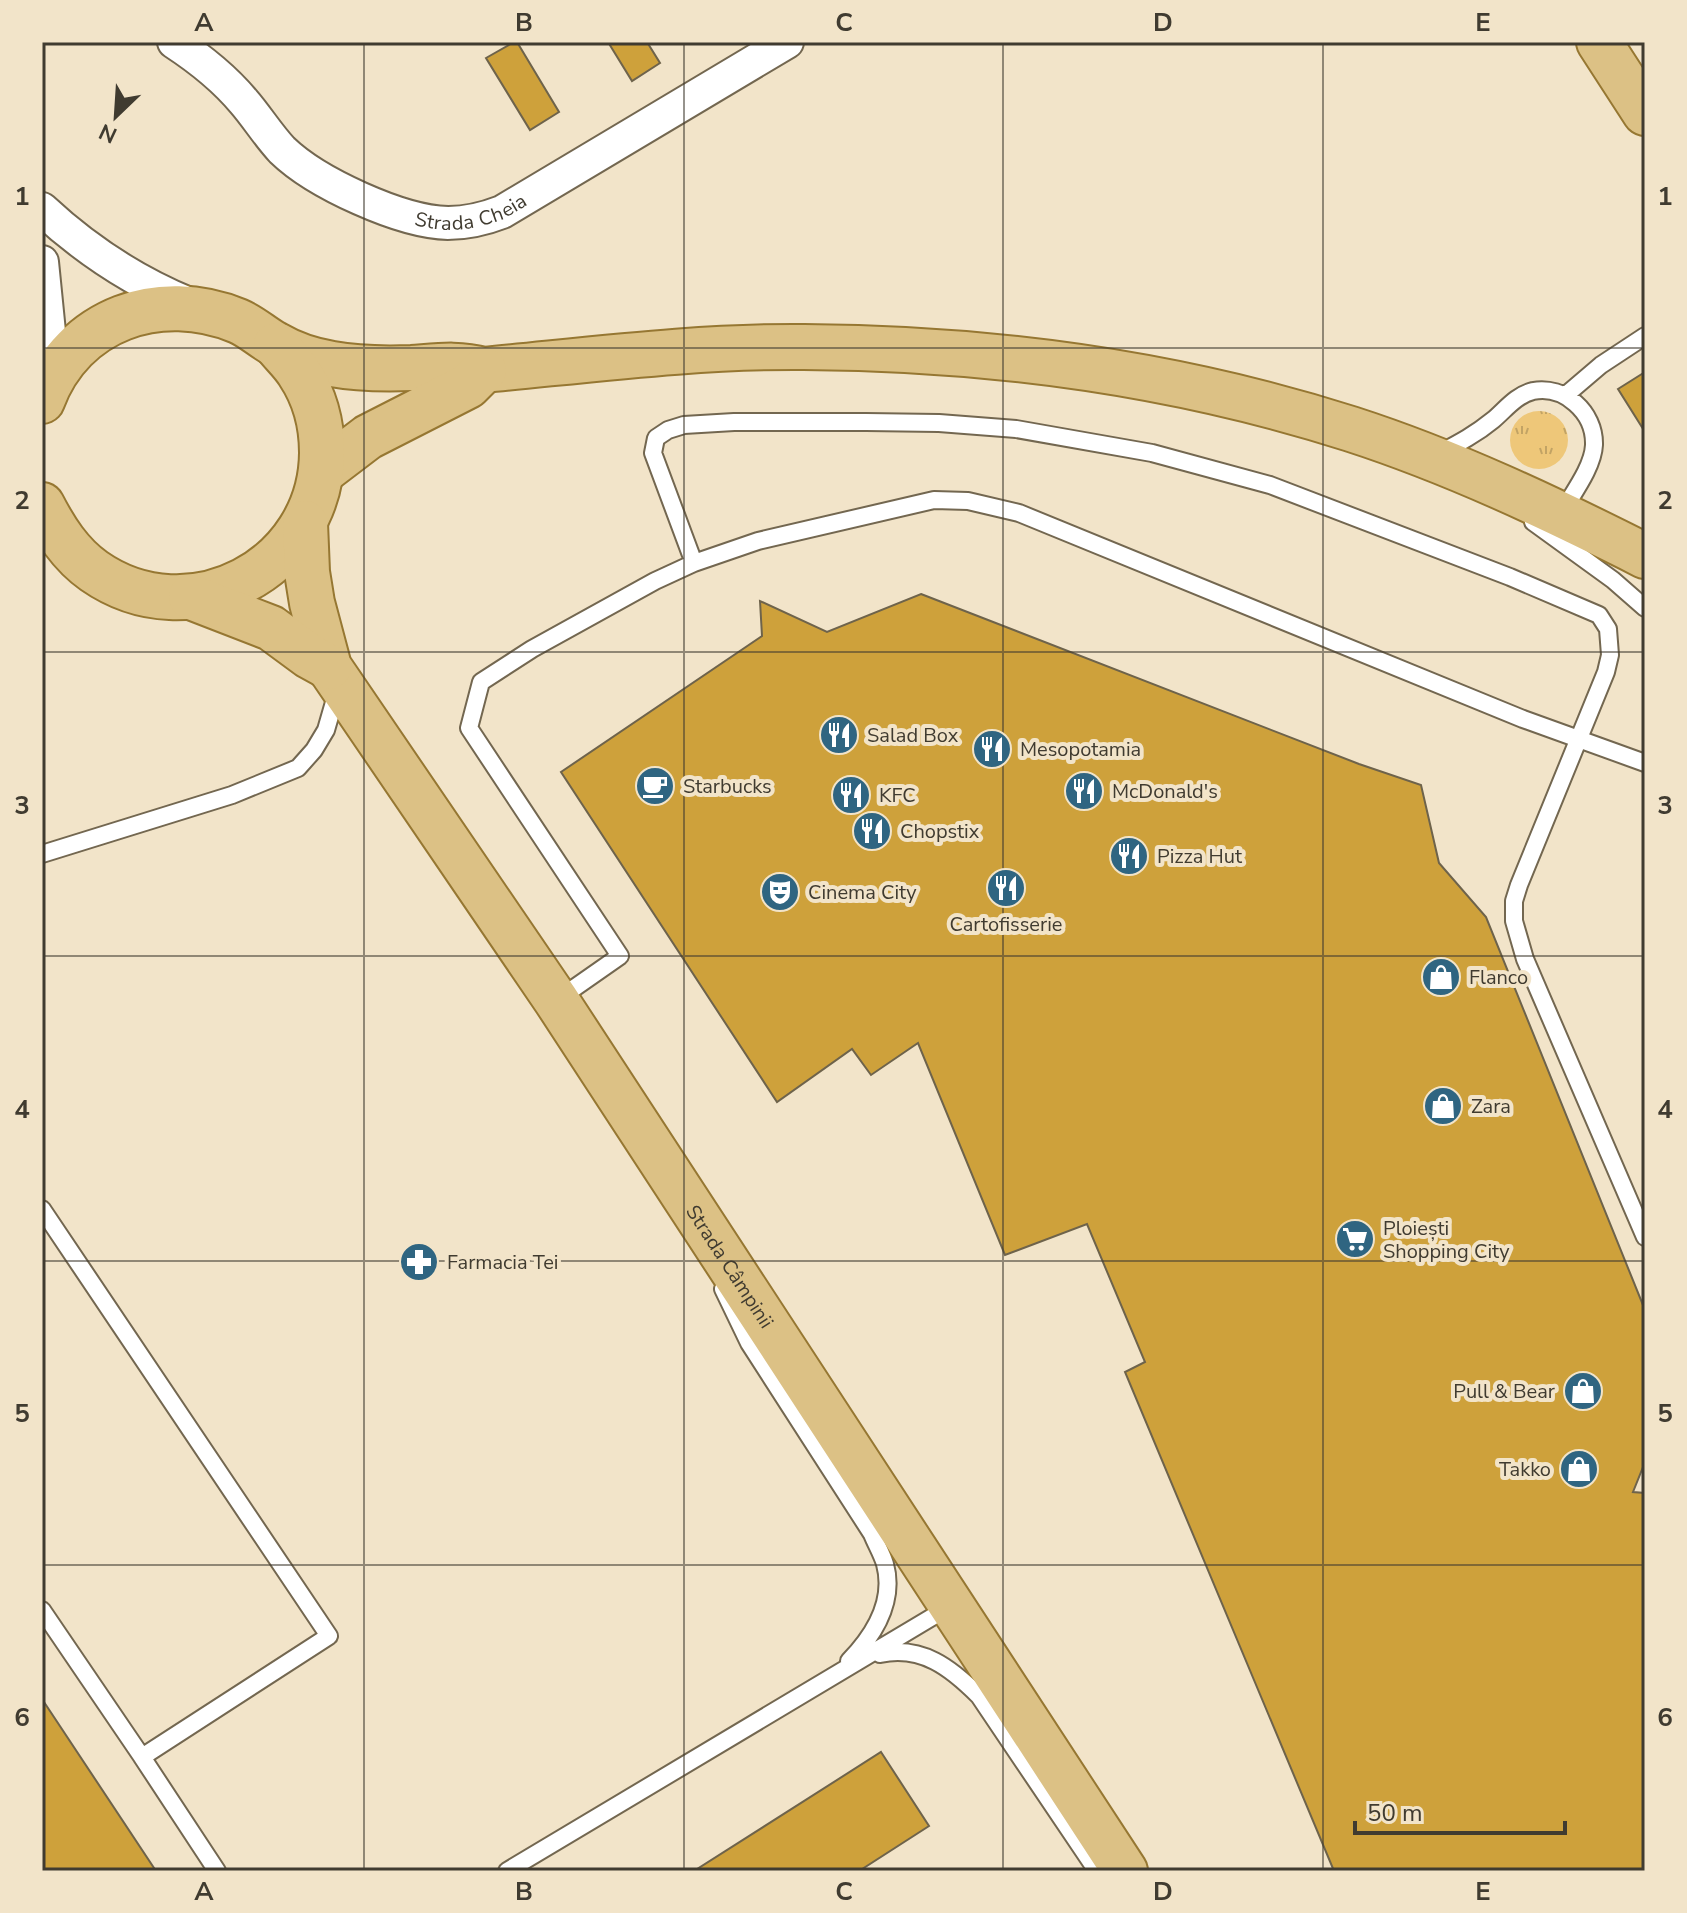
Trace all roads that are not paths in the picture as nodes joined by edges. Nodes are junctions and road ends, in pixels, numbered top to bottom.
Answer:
1 (174, 42) edge
2 (787, 42) edge
3 (1599, 42) edge
4 (1632, 42) edge
5 (1645, 62) edge
6 (1645, 113) edge
7 (42, 209) edge
8 (42, 262) edge
9 (204, 309) junction
10 (1645, 336) edge
11 (276, 345) junction
12 (484, 370) junction
13 (44, 394) edge
14 (1567, 394) junction
15 (1449, 466) junction
16 (322, 472) junction
17 (42, 505) edge
18 (1561, 513) junction
19 (305, 523) junction
20 (56, 548) edge
21 (1645, 556) edge
22 (694, 563) junction
23 (191, 597) junction
24 (1645, 608) edge
25 (335, 675) junction
26 (1579, 741) junction
27 (1645, 763) edge
28 (42, 854) edge
29 (556, 1000) junction
30 (42, 1209) edge
31 (709, 1233) junction
32 (1645, 1237) edge
33 (952, 1605) junction
34 (42, 1610) edge
35 (867, 1657) junction
36 (835, 1676) junction
37 (142, 1757) junction
38 (217, 1871) edge
39 (507, 1871) edge
40 (1097, 1871) edge
41 (1125, 1871) edge

1 - 2 street, Strada Cheia
3 - 6 main road
4 - 5 main road
7 - 9 street
8 - 13 street
9 - 11 main road
9 - 13 main road
10 - 14 lane
11 - 12 main road
11 - 16 main road
12 - 15 main road
12 - 16 main road
14 - 15 lane
14 - 18 lane
15 - 18 main road
15 - 24 lane
16 - 19 main road
17 - 20 main road
18 - 21 main road
19 - 23 main road
19 - 25 main road
20 - 23 main road
22 - 26 lane
22 - 26 lane
22 - 29 lane
23 - 25 main road
25 - 28 lane
25 - 29 main road, Strada Câmpinii
26 - 27 lane
26 - 32 lane
29 - 31 main road, Strada Câmpinii
30 - 37 lane
31 - 33 main road, Strada Câmpinii
31 - 36 lane
33 - 35 lane
33 - 41 main road, Strada Câmpinii
34 - 37 lane
35 - 36 lane
35 - 40 lane
36 - 39 lane
37 - 38 lane

